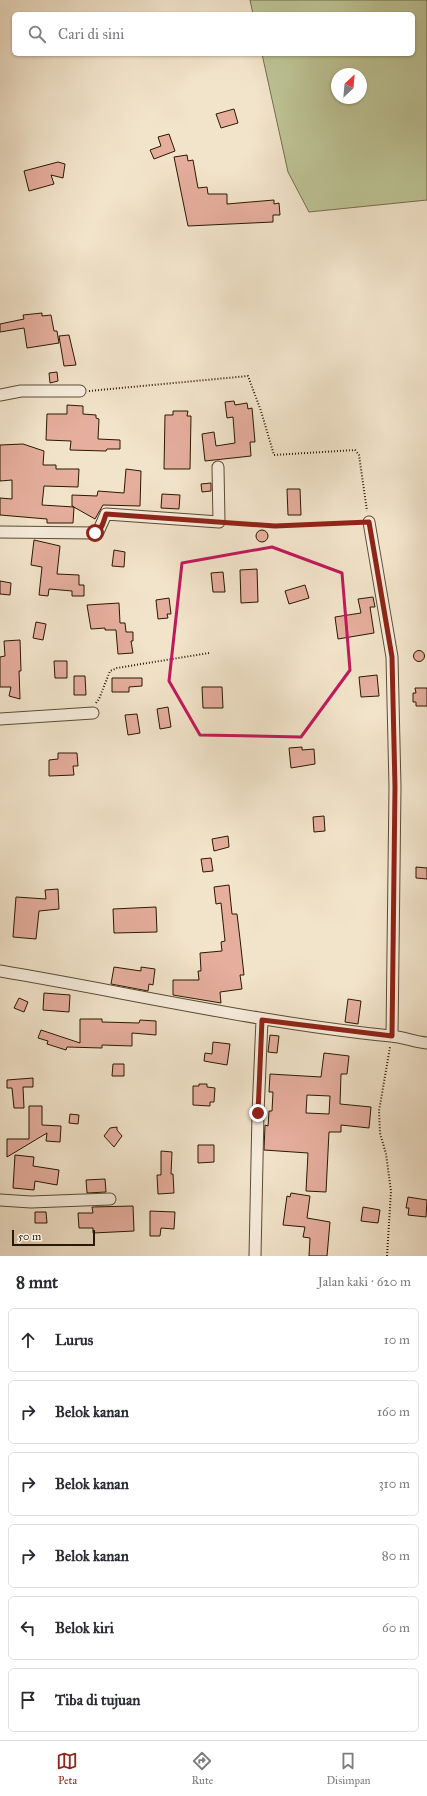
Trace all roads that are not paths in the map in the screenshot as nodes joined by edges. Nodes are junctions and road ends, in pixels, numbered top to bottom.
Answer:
1 (80, 391) road end
2 (0, 395) edge
3 (218, 467) dead end
4 (369, 522) road end
5 (0, 532) edge
6 (93, 713) road end
7 (0, 719) edge
8 (0, 971) edge
9 (262, 1020) junction
10 (392, 1036) junction
11 (427, 1043) edge
12 (110, 1199) dead end
13 (0, 1200) edge
14 (255, 1256) edge

1 - 2 street
3 - 5 street
4 - 10 street
6 - 7 street
8 - 9 street
9 - 10 street
9 - 14 street
10 - 11 street
12 - 13 street

